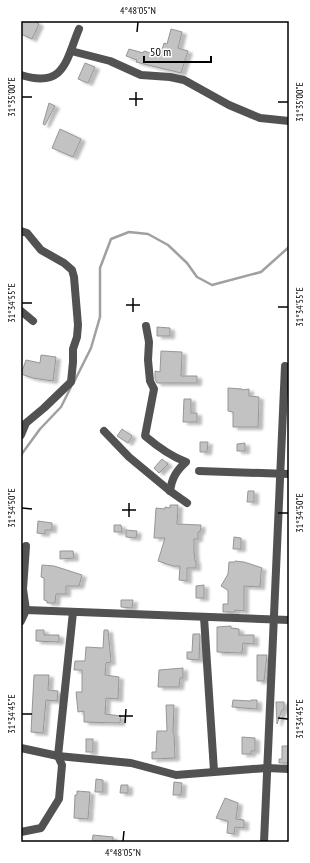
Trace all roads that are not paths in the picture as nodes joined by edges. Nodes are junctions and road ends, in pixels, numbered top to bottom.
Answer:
1 (79, 29) dead end
2 (71, 51) junction
3 (21, 76) edge
4 (289, 121) edge
5 (21, 231) edge
6 (21, 311) edge
7 (33, 321) dead end
8 (146, 326) dead end
9 (285, 366) dead end
10 (104, 431) dead end
11 (21, 435) edge
12 (199, 471) dead end
13 (280, 474) junction
14 (289, 474) edge
15 (170, 491) junction
16 (187, 503) dead end
17 (26, 546) dead end
18 (26, 610) junction
19 (74, 612) junction
20 (204, 617) junction
21 (274, 620) junction
22 (289, 620) edge
23 (21, 621) edge
24 (21, 748) edge
25 (58, 756) junction
26 (267, 768) junction
27 (289, 769) edge
28 (214, 772) junction
29 (21, 832) edge
30 (264, 842) edge

1 - 2 street
2 - 3 street
2 - 4 street
5 - 11 street
6 - 7 street
8 - 15 street
9 - 13 street
10 - 15 street
12 - 13 street
13 - 14 street
13 - 21 street
15 - 16 street
17 - 18 street
18 - 19 street
18 - 23 street
19 - 20 street
19 - 25 street
20 - 21 street
20 - 28 street
21 - 22 street
21 - 26 street
24 - 25 street
25 - 28 street
25 - 29 street
26 - 27 street
26 - 28 street
26 - 30 street

